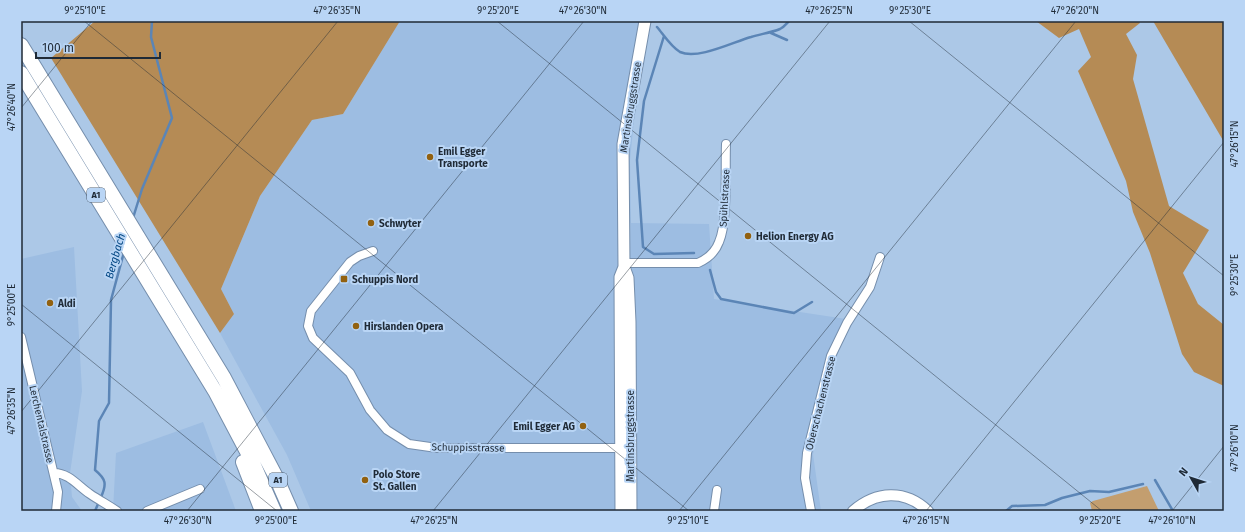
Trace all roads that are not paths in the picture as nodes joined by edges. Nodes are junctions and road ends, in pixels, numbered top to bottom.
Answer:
1 (645, 21) edge
2 (21, 45) edge
3 (21, 73) edge
4 (726, 144) dead end
5 (373, 251) dead end
6 (880, 257) dead end
7 (624, 265) junction
8 (21, 336) edge
9 (215, 391) junction
10 (625, 447) junction
11 (54, 473) junction
12 (200, 489) dead end
13 (717, 490) dead end
14 (56, 511) edge
15 (117, 511) edge
16 (147, 511) edge
17 (262, 511) edge
18 (274, 511) edge
19 (292, 511) edge
20 (621, 511) edge
21 (631, 511) edge
22 (714, 511) edge
23 (811, 511) edge
24 (853, 511) edge
25 (928, 511) edge

1 - 7 main road, Martinsbruggstrasse
2 - 19 highway, A1
3 - 9 highway, A1
4 - 7 street, Spühlstrasse
5 - 10 street, Schuppisstrasse
6 - 23 street, Oberschachenstrasse
7 - 10 main road, Martinsbruggstrasse
8 - 11 street, Lerchentalstrasse
9 - 17 highway, A1
9 - 18 highway, A1
10 - 20 main road, Martinsbruggstrasse
10 - 21 main road, Martinsbruggstrasse
11 - 14 street, Lerchentalstrasse
11 - 15 street
12 - 16 street
13 - 22 street
24 - 25 street

